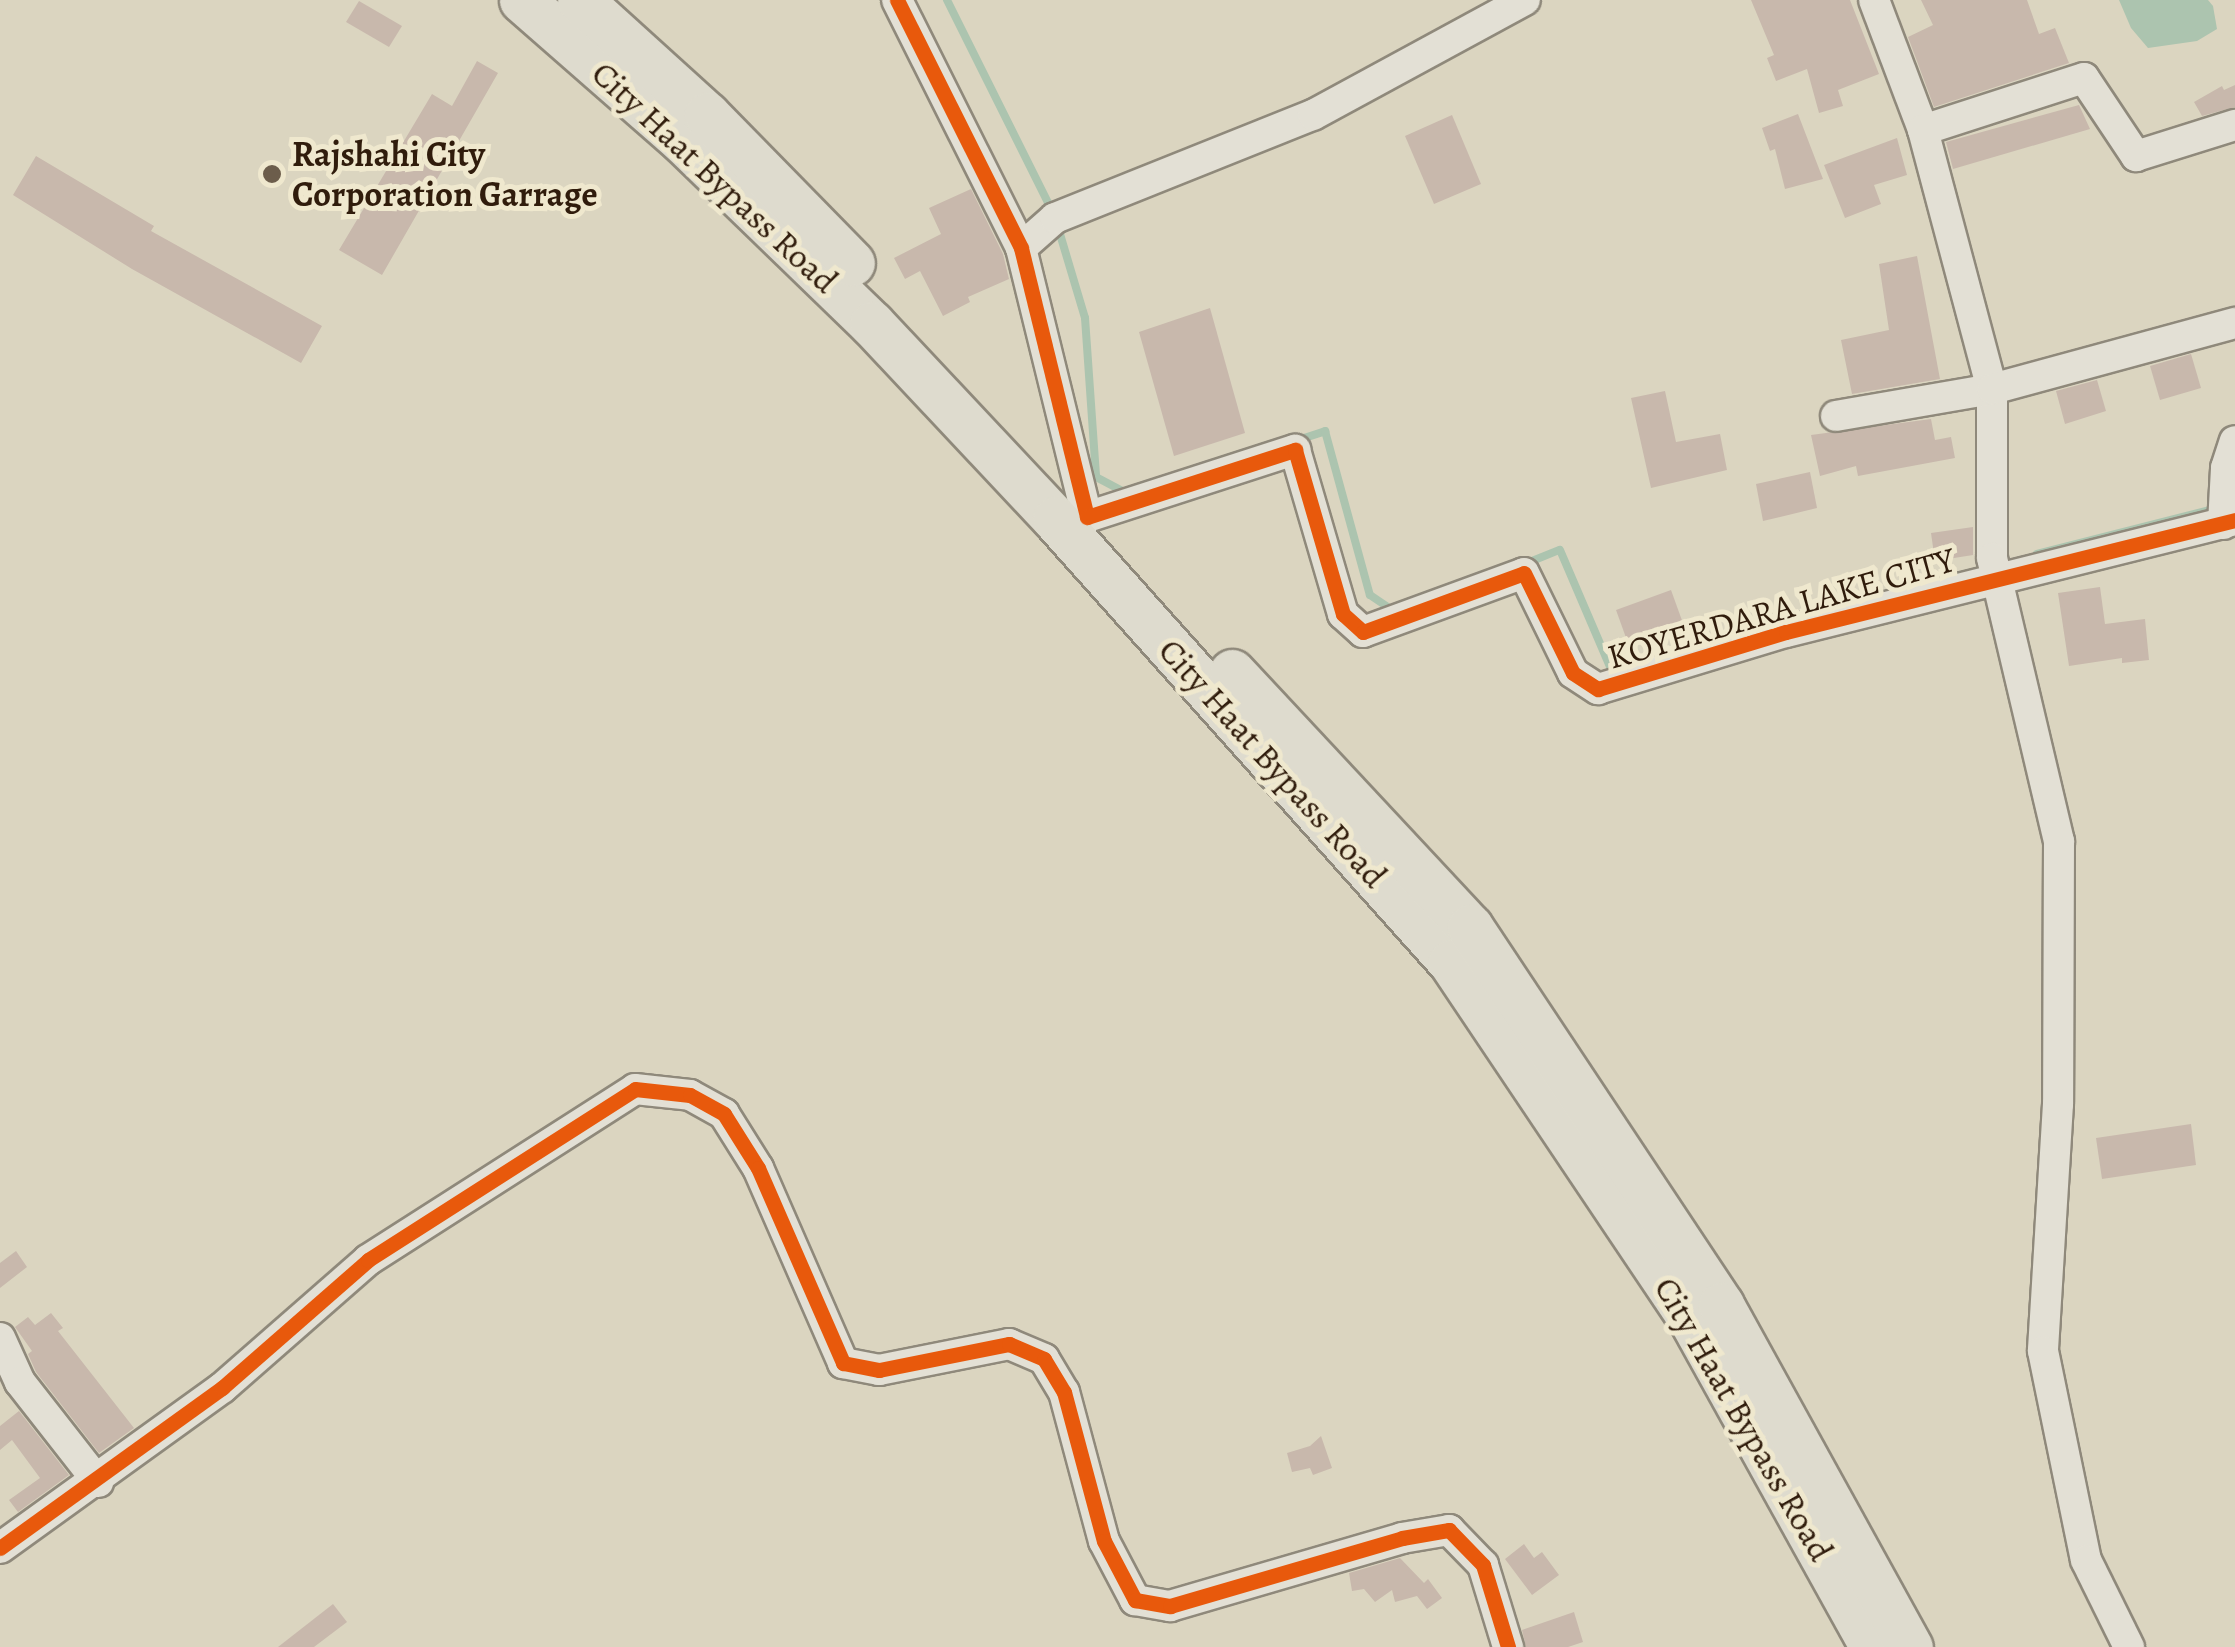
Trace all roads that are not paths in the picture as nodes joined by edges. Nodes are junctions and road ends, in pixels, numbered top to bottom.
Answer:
1 (522, 0) edge
2 (580, 0) edge
3 (897, 0) edge
4 (1525, 0) edge
5 (1874, 0) edge
6 (2235, 125) edge
7 (1923, 130) junction
8 (1022, 248) junction
9 (2233, 331) edge
10 (1992, 389) junction
11 (1836, 416) dead end
12 (2235, 441) edge
13 (1087, 517) junction
14 (2229, 522) edge
15 (1995, 571) junction
16 (0, 1338) edge
17 (98, 1482) junction
18 (0, 1548) edge
19 (1508, 1647) edge
20 (1873, 1647) edge
21 (1910, 1647) edge
22 (2129, 1647) edge

1 - 20 main road, City Haat Bypass Road
2 - 13 main road, City Haat Bypass Road
3 - 8 street
4 - 8 street
5 - 7 street
6 - 7 street
7 - 10 street
8 - 13 street
9 - 10 street
10 - 11 street
10 - 15 street
12 - 14 street
13 - 15 street, KOYERDARA LAKE CITY
13 - 21 main road, City Haat Bypass Road
14 - 15 street, KOYERDARA LAKE CITY
15 - 22 street
16 - 17 street
17 - 18 street
17 - 19 street

